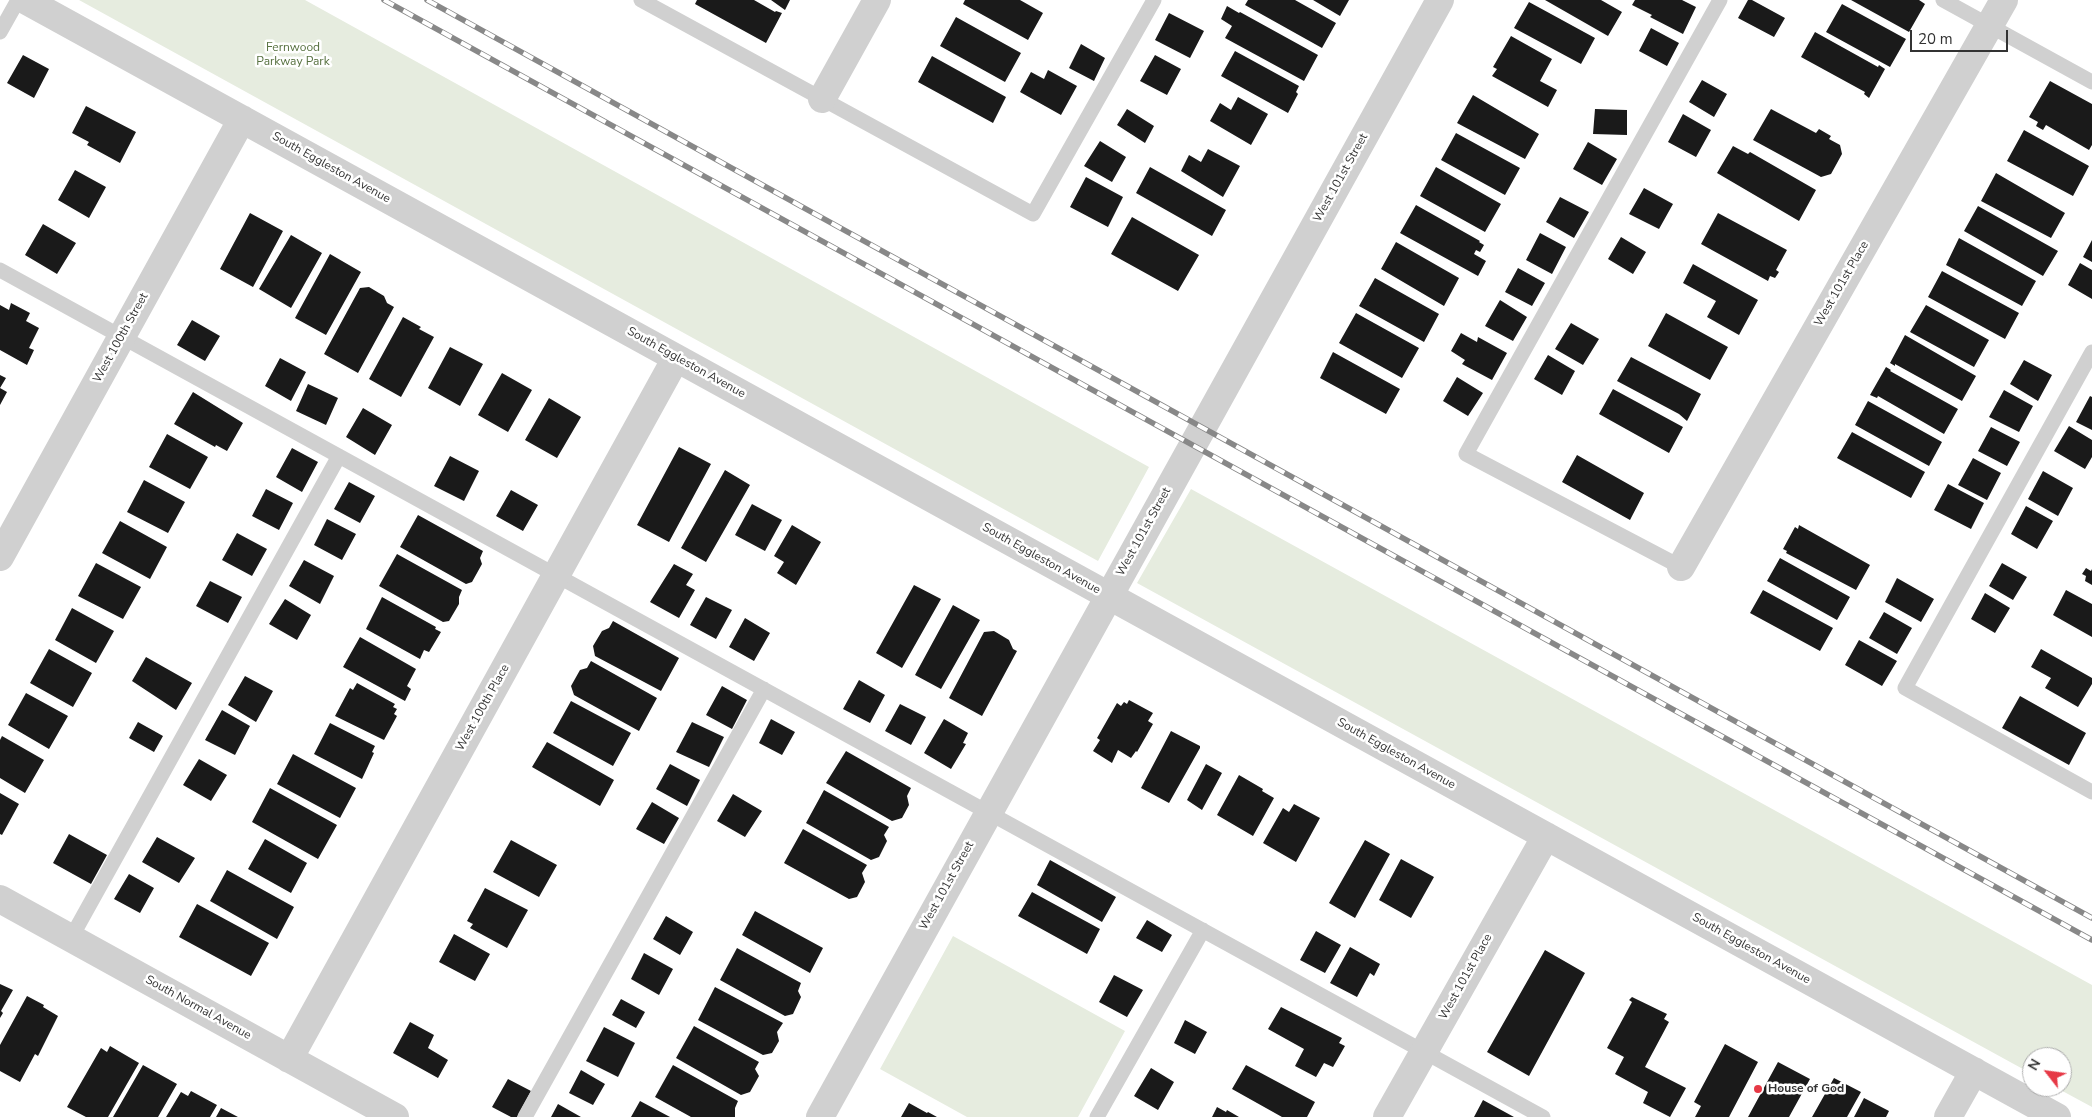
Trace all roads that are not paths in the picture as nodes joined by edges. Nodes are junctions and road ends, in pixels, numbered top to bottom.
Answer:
1 (18, 0) edge
2 (25, 0) edge
3 (641, 0) edge
4 (878, 0) edge
5 (1154, 0) edge
6 (1440, 0) edge
7 (1720, 0) edge
8 (1943, 0) edge
9 (2004, 0) edge
10 (1990, 26) junction
11 (0, 32) edge
12 (2092, 82) edge
13 (822, 99) junction
14 (242, 119) junction
15 (0, 270) edge
16 (122, 337) junction
17 (2092, 352) edge
18 (676, 358) junction
19 (339, 456) junction
20 (0, 557) edge
21 (1680, 567) joint
22 (556, 575) junction
23 (1108, 596) junction
24 (764, 689) junction
25 (2092, 792) edge
26 (988, 812) junction
27 (1546, 836) junction
28 (0, 899) edge
29 (1203, 930) junction
30 (71, 938) junction
31 (1424, 1052) junction
32 (289, 1059) junction
33 (1974, 1071) junction
34 (395, 1117) edge
35 (525, 1117) edge
36 (820, 1117) edge
37 (1097, 1117) edge
38 (1387, 1117) edge
39 (1543, 1117) edge
40 (1948, 1117) edge
41 (2057, 1117) edge

1 - 11 lane
2 - 14 street, South Eggleston Avenue
3 - 13 lane
4 - 13 street
5 - 13 lane
6 - 23 street, West 101st Street
7 - 21 lane
8 - 10 lane
9 - 10 street, West 101st Place
10 - 12 lane
10 - 21 street, West 101st Place
14 - 16 street, West 100th Street
14 - 18 street, South Eggleston Avenue
15 - 16 lane
16 - 19 lane
16 - 20 street, West 100th Street
17 - 25 lane
18 - 22 street, West 100th Place
18 - 23 street, South Eggleston Avenue
19 - 22 lane
19 - 30 lane
22 - 24 lane
22 - 32 street, West 100th Place
23 - 26 street, West 101st Street
23 - 27 street, South Eggleston Avenue
24 - 26 lane
24 - 35 lane
26 - 29 lane
26 - 36 street, West 101st Street
27 - 31 street, West 101st Place
27 - 33 street, South Eggleston Avenue
28 - 30 street, South Normal Avenue
29 - 31 lane
29 - 37 lane
30 - 32 street, South Normal Avenue
31 - 38 street, West 101st Place
31 - 39 lane
32 - 34 street, South Normal Avenue
33 - 40 street
33 - 41 street, South Eggleston Avenue

